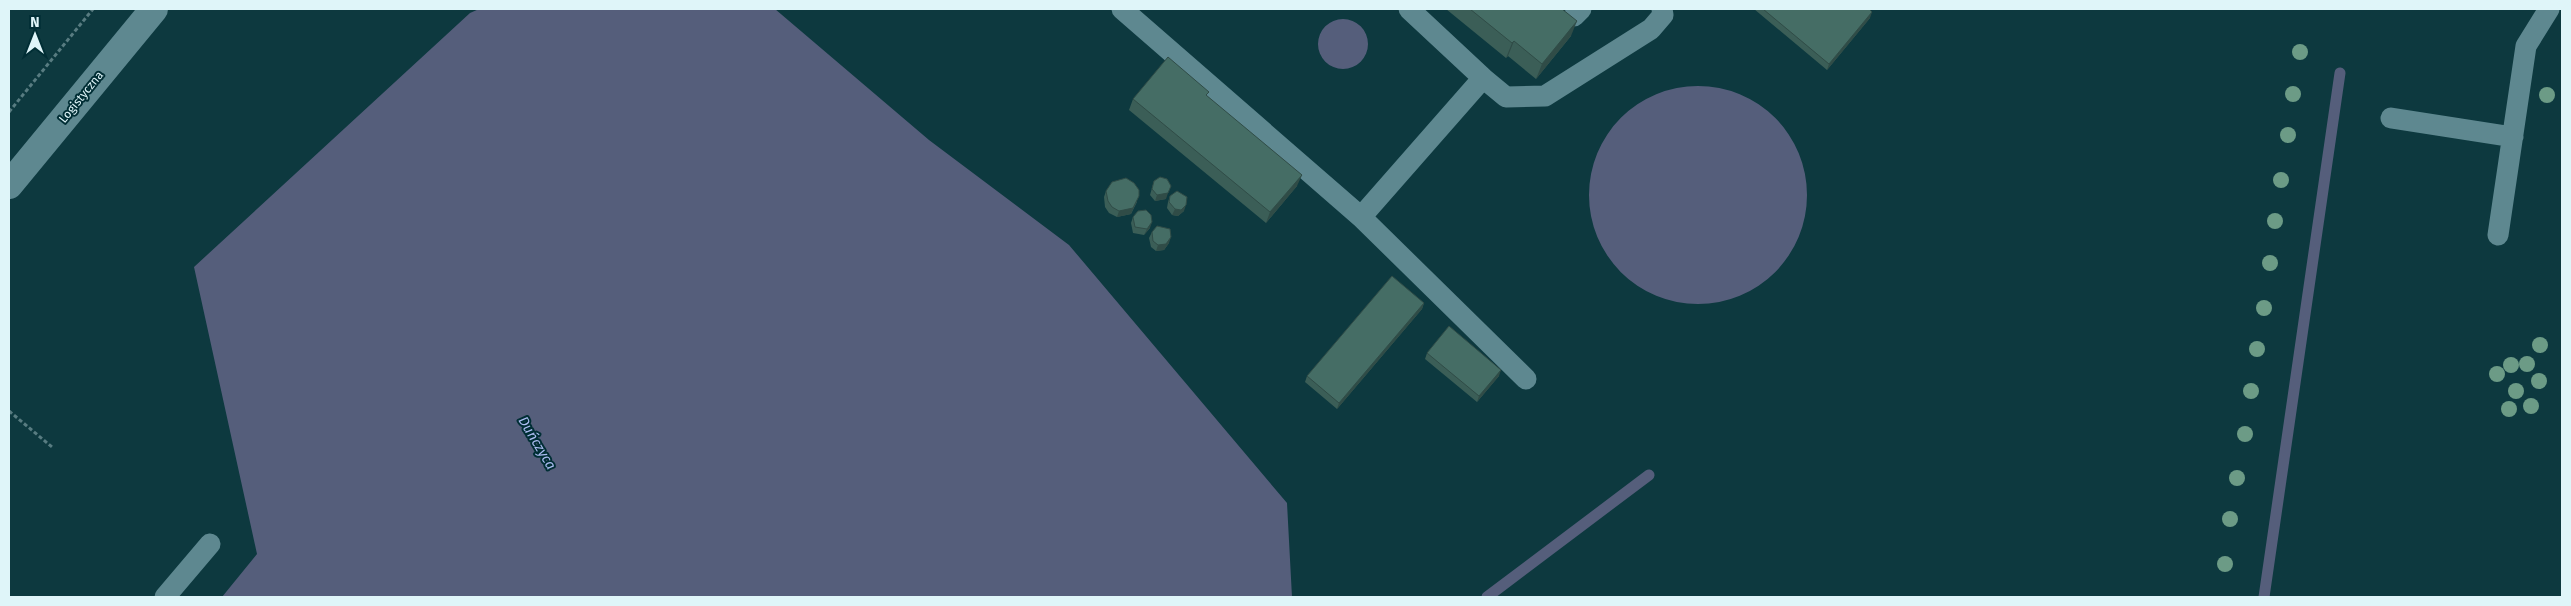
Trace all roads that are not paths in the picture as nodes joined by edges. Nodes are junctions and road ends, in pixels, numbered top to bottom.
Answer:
1 (154, 9) edge
2 (1122, 9) edge
3 (1409, 9) edge
4 (1662, 9) edge
5 (2547, 10) edge
6 (1484, 78) junction
7 (2391, 118) dead end
8 (2513, 137) junction
9 (9, 185) edge
10 (1361, 217) junction
11 (2498, 235) dead end
12 (1526, 379) dead end
13 (210, 544) dead end
14 (165, 597) edge

1 - 9 street, Logistyczna
2 - 10 lane
3 - 6 lane
4 - 6 lane
5 - 8 lane
6 - 10 lane
7 - 8 lane
8 - 11 lane
10 - 12 lane
13 - 14 lane

